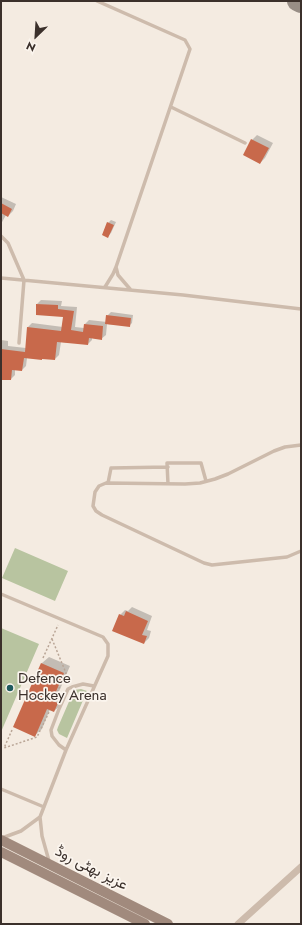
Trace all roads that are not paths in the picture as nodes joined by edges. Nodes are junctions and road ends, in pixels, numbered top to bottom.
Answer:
1 (96, 1) edge
2 (170, 107) junction
3 (245, 143) dead end
4 (1, 236) edge
5 (116, 267) junction
6 (1, 278) edge
7 (24, 280) junction
8 (105, 287) junction
9 (130, 289) junction
10 (301, 309) edge
11 (20, 343) dead end
12 (301, 445) edge
13 (168, 467) junction
14 (206, 481) junction
15 (108, 483) junction
16 (168, 484) junction
17 (301, 551) edge
18 (1, 594) edge
19 (94, 686) junction
20 (66, 750) junction
21 (1, 789) edge
22 (44, 807) junction
23 (40, 817) junction
24 (1, 839) edge
25 (1, 852) edge
26 (51, 865) junction
27 (301, 867) edge
28 (145, 924) edge
29 (168, 924) edge
30 (238, 924) edge

1 - 2 lane
2 - 3 lane
2 - 5 lane
4 - 7 lane
5 - 8 lane
5 - 9 lane
6 - 7 lane
7 - 8 lane
7 - 11 lane
8 - 9 lane
9 - 10 lane
12 - 14 lane
13 - 14 lane
13 - 15 lane
13 - 16 lane
14 - 16 lane
15 - 16 lane
15 - 17 lane
18 - 19 lane
19 - 20 lane
19 - 20 lane
20 - 22 lane
21 - 22 lane
22 - 23 lane
23 - 24 lane
23 - 26 lane
24 - 26 main road, عزیز بھٹی روڈ
25 - 28 main road, عزیز بھٹی روڈ
26 - 29 main road, عزیز بھٹی روڈ
27 - 30 street

